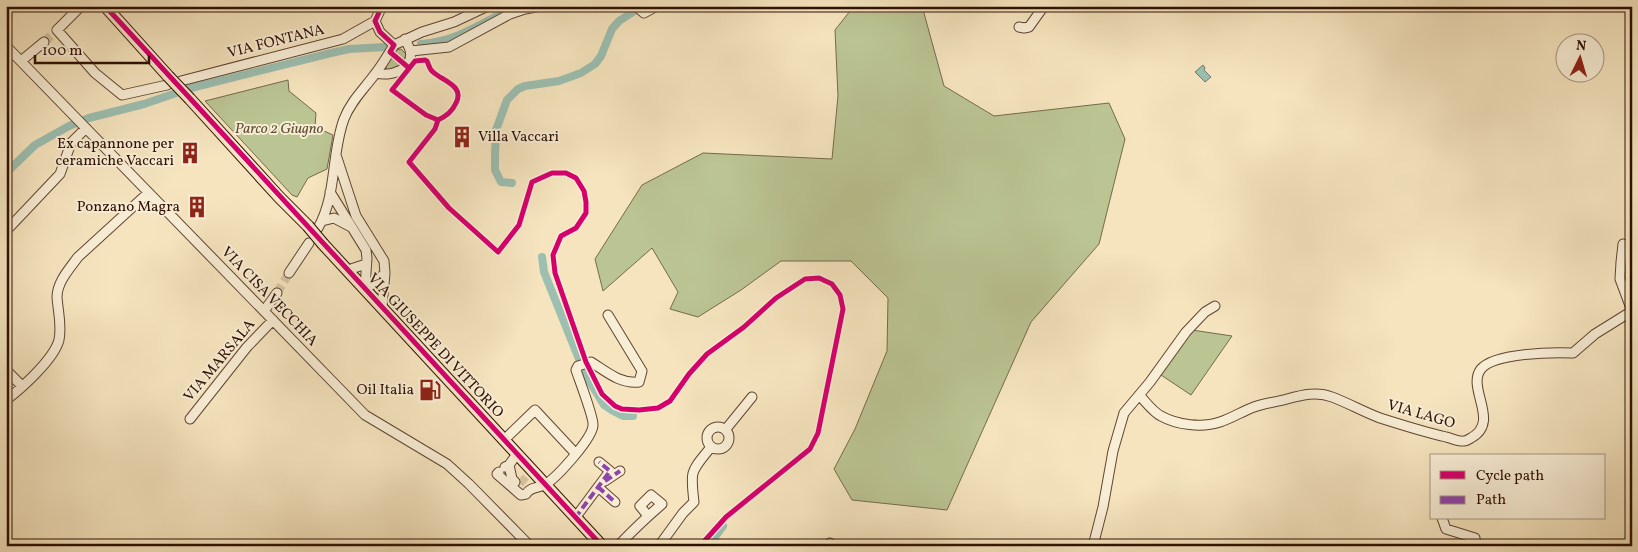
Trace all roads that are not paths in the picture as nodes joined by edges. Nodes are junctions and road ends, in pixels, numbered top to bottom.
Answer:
1 (81, 6) edge
2 (104, 6) edge
3 (382, 6) edge
4 (488, 6) edge
5 (541, 6) edge
6 (657, 6) edge
7 (1044, 6) edge
8 (639, 9) edge
9 (376, 21) junction
10 (1019, 27) dead end
11 (405, 39) junction
12 (44, 42) tunnel mouth
13 (394, 45) junction
14 (6, 46) edge
15 (411, 51) junction
16 (21, 61) junction
17 (376, 73) junction
18 (168, 80) junction
19 (181, 81) dead end
20 (84, 127) junction
21 (336, 155) junction
22 (330, 192) junction
23 (348, 192) junction
24 (148, 193) junction
25 (316, 225) junction
26 (354, 230) junction
27 (6, 231) edge
28 (309, 242) dead end
29 (1624, 244) dead end
30 (366, 264) junction
31 (348, 270) junction
32 (289, 273) tunnel mouth
33 (385, 273) junction
34 (365, 288) junction
35 (277, 292) tunnel mouth
36 (1215, 306) dead end
37 (382, 307) junction
38 (264, 311) junction
39 (1632, 311) edge
40 (608, 315) dead end
41 (273, 320) junction
42 (6, 370) edge
43 (22, 386) junction
44 (1139, 395) junction
45 (752, 397) dead end
46 (6, 400) edge
47 (190, 419) dead end
48 (726, 429) junction
49 (504, 440) junction
50 (711, 447) junction
51 (517, 454) junction
52 (576, 454) junction
53 (599, 462) dead end
54 (504, 468) junction
55 (620, 471) dead end
56 (545, 485) junction
57 (600, 485) junction
58 (523, 488) junction
59 (614, 502) dead end
60 (648, 516) dead end
61 (575, 518) junction
62 (1443, 520) edge
63 (530, 546) edge
64 (602, 546) edge
65 (618, 546) edge
66 (659, 546) edge
67 (1093, 546) edge
68 (1476, 546) edge

1 - 18 street
2 - 18 main road, VIA GIUSEPPE DI VITTORIO
3 - 9 street
4 - 11 street
5 - 15 street
6 - 8 street
7 - 10 street
9 - 13 street
9 - 19 street, VIA FONTANA
11 - 13 street
11 - 15 street
12 - 16 street
13 - 17 street
14 - 16 street, VIA CISA VECCHIA
15 - 17 street
16 - 20 street, VIA CISA VECCHIA
17 - 21 street
18 - 25 main road, VIA GIUSEPPE DI VITTORIO, bridge
20 - 24 street, VIA CISA VECCHIA
20 - 27 street
21 - 22 street
21 - 23 street
22 - 23 street
22 - 25 street
22 - 26 street
23 - 33 street
24 - 38 street, VIA CISA VECCHIA
24 - 43 street
25 - 26 street
25 - 31 main road, VIA GIUSEPPE DI VITTORIO, bridge
26 - 30 street
28 - 32 street
29 - 39 street
30 - 31 street
30 - 34 street
31 - 34 main road, VIA GIUSEPPE DI VITTORIO
33 - 34 street
33 - 37 street
34 - 37 main road, VIA GIUSEPPE DI VITTORIO
35 - 38 street
36 - 44 street
37 - 49 main road, VIA GIUSEPPE DI VITTORIO
38 - 41 street, VIA CISA VECCHIA
39 - 44 street, VIA LAGO
40 - 52 street
41 - 47 street, VIA MARSALA
41 - 63 street, VIA CISA VECCHIA
42 - 43 street
43 - 46 street
44 - 67 street
45 - 48 street
48 - 50 street
48 - 50 street
49 - 51 main road, VIA GIUSEPPE DI VITTORIO
49 - 52 street
50 - 66 street
51 - 54 street
51 - 56 main road, VIA GIUSEPPE DI VITTORIO
52 - 56 street
53 - 57 street
54 - 58 street
54 - 58 street
55 - 57 street
56 - 58 street
56 - 61 main road, VIA GIUSEPPE DI VITTORIO
57 - 59 street
57 - 61 street
60 - 65 street
61 - 64 main road, VIA GIUSEPPE DI VITTORIO
62 - 68 street

